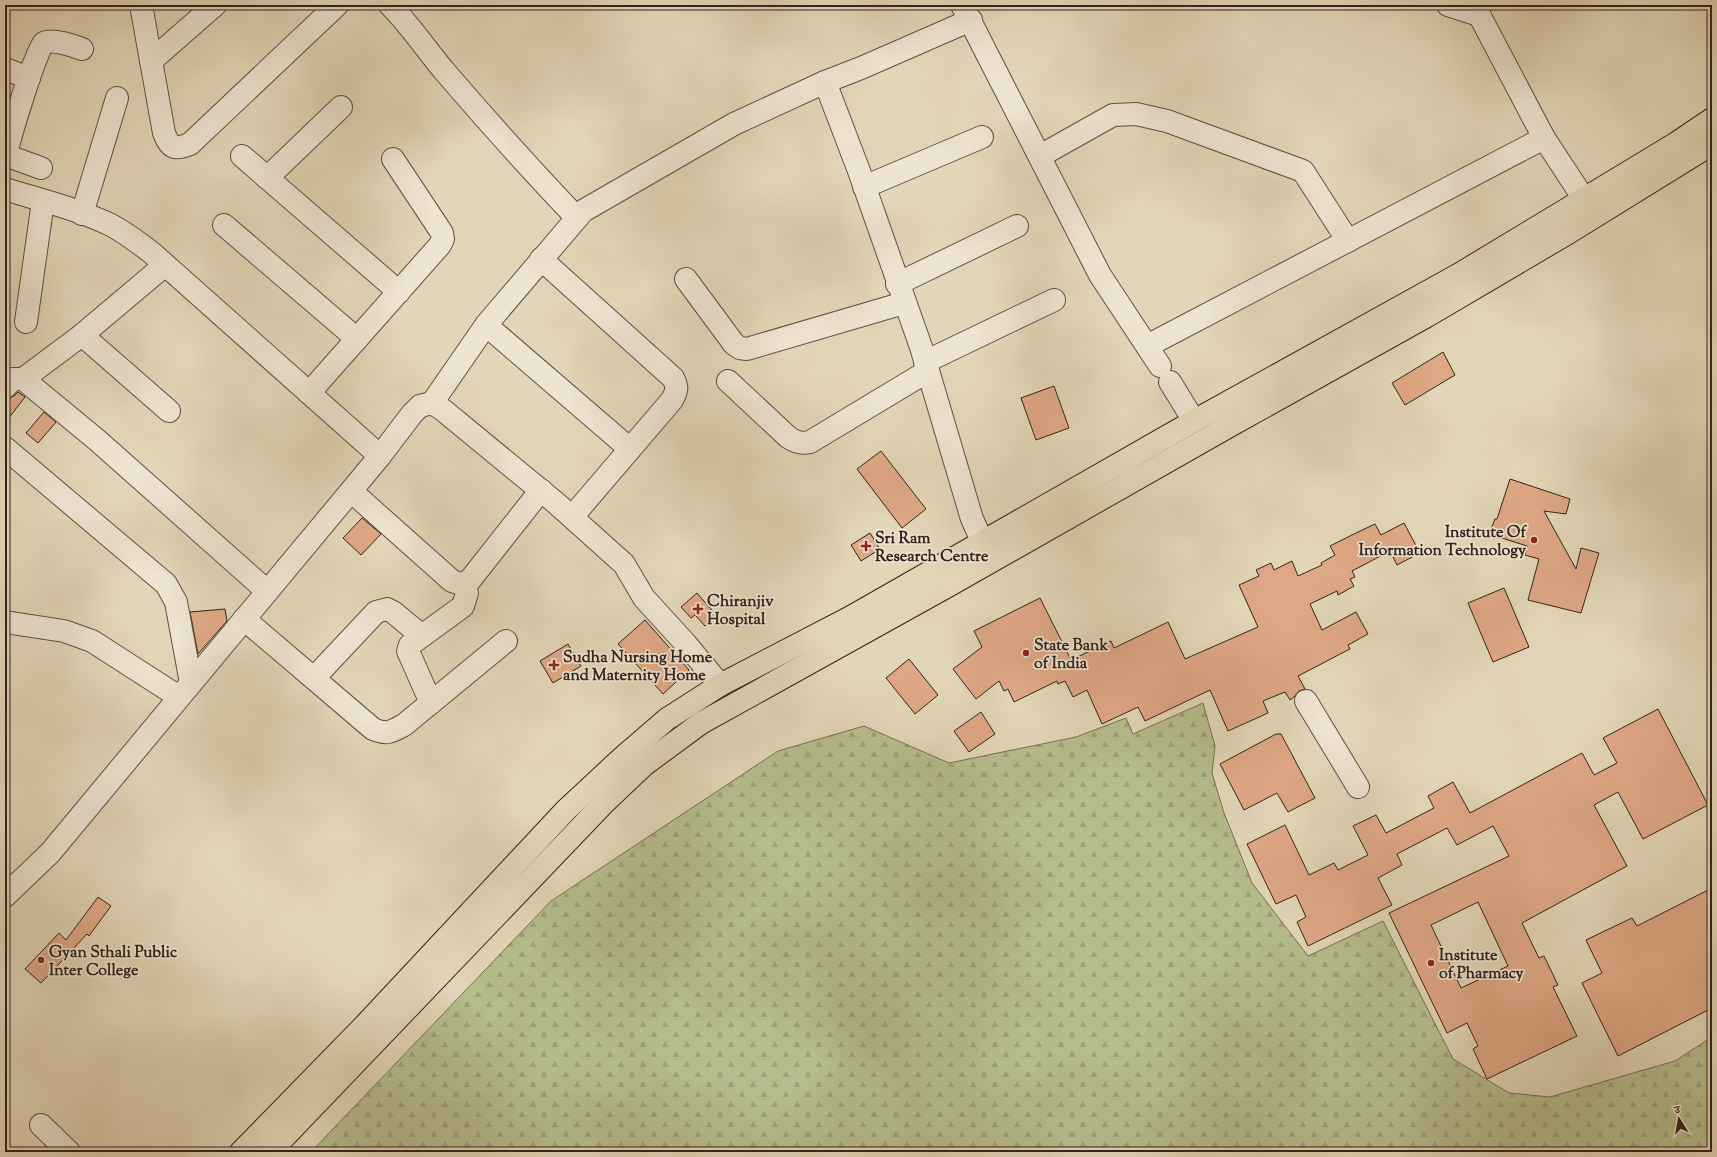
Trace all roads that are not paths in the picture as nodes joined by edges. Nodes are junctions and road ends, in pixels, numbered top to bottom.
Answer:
1 (141, 5) edge
2 (215, 5) edge
3 (337, 5) edge
4 (390, 5) edge
5 (1448, 5) edge
6 (1476, 10) edge
7 (967, 13) edge
8 (82, 48) dead end
9 (151, 61) junction
10 (5, 68) edge
11 (29, 78) junction
12 (825, 82) junction
13 (117, 98) dead end
14 (341, 107) dead end
15 (1712, 119) edge
16 (982, 137) dead end
17 (1544, 138) junction
18 (1712, 144) edge
19 (5, 156) edge
20 (242, 156) dead end
21 (1040, 156) junction
22 (393, 159) dead end
23 (41, 168) dead end
24 (267, 178) junction
25 (864, 187) junction
26 (5, 190) edge
27 (1584, 199) junction
28 (43, 201) junction
29 (82, 214) junction
30 (577, 218) junction
31 (224, 225) dead end
32 (1017, 226) dead end
33 (1348, 241) junction
34 (541, 259) junction
35 (165, 265) junction
36 (686, 279) dead end
37 (399, 292) junction
38 (901, 293) junction
39 (1054, 300) dead end
40 (26, 322) dead end
41 (486, 325) junction
42 (82, 335) junction
43 (357, 339) junction
44 (1147, 346) junction
45 (926, 366) junction
46 (728, 381) dead end
47 (14, 383) edge
48 (309, 393) junction
49 (432, 403) junction
50 (169, 411) dead end
51 (1194, 421) junction
52 (5, 448) edge
53 (630, 449) junction
54 (380, 456) junction
55 (541, 490) junction
56 (351, 491) junction
57 (572, 517) junction
58 (982, 542) junction
59 (991, 562) junction
60 (464, 584) junction
61 (267, 591) junction
62 (244, 619) junction
63 (5, 622) edge
64 (422, 636) junction
65 (506, 640) dead end
66 (314, 678) junction
67 (720, 685) junction
68 (185, 690) junction
69 (1306, 701) dead end
70 (431, 703) junction
71 (1358, 787) dead end
72 (5, 896) edge
73 (41, 1126) dead end
74 (69, 1152) edge
75 (241, 1152) edge
76 (270, 1152) edge

1 - 9 street
2 - 9 street
3 - 9 street
4 - 30 street
5 - 6 street
6 - 17 street
7 - 12 street
7 - 21 street
8 - 11 street
10 - 11 street
11 - 19 street
12 - 25 street
12 - 30 street
13 - 29 street
14 - 24 street
15 - 27 main road
16 - 25 street
17 - 27 street
17 - 33 street
18 - 59 main road
19 - 23 street
20 - 24 street
21 - 33 street
21 - 44 street
22 - 37 street
24 - 37 street
25 - 38 street
26 - 28 street
27 - 51 main road
28 - 29 street
28 - 40 street
29 - 35 street
30 - 34 street
31 - 43 street
32 - 38 street
33 - 44 street
34 - 41 street
34 - 53 street
35 - 42 street
35 - 48 street
36 - 38 street
37 - 43 street
38 - 45 street
39 - 45 street
41 - 49 street
41 - 53 street
42 - 47 street
42 - 50 street
43 - 48 street
44 - 51 street
45 - 46 street
45 - 58 street
47 - 61 street
48 - 54 street
49 - 54 street
49 - 55 street
51 - 58 main road
52 - 68 street
53 - 57 street
54 - 56 street
55 - 57 street
55 - 60 street
56 - 60 street
56 - 61 street
57 - 67 street
58 - 59 street
58 - 67 main road
59 - 76 main road
60 - 64 street
61 - 62 street
62 - 66 street
62 - 68 street
63 - 68 street
64 - 66 street
64 - 70 street
65 - 70 street
66 - 70 street
67 - 75 main road
68 - 72 street
69 - 71 street
73 - 74 street

